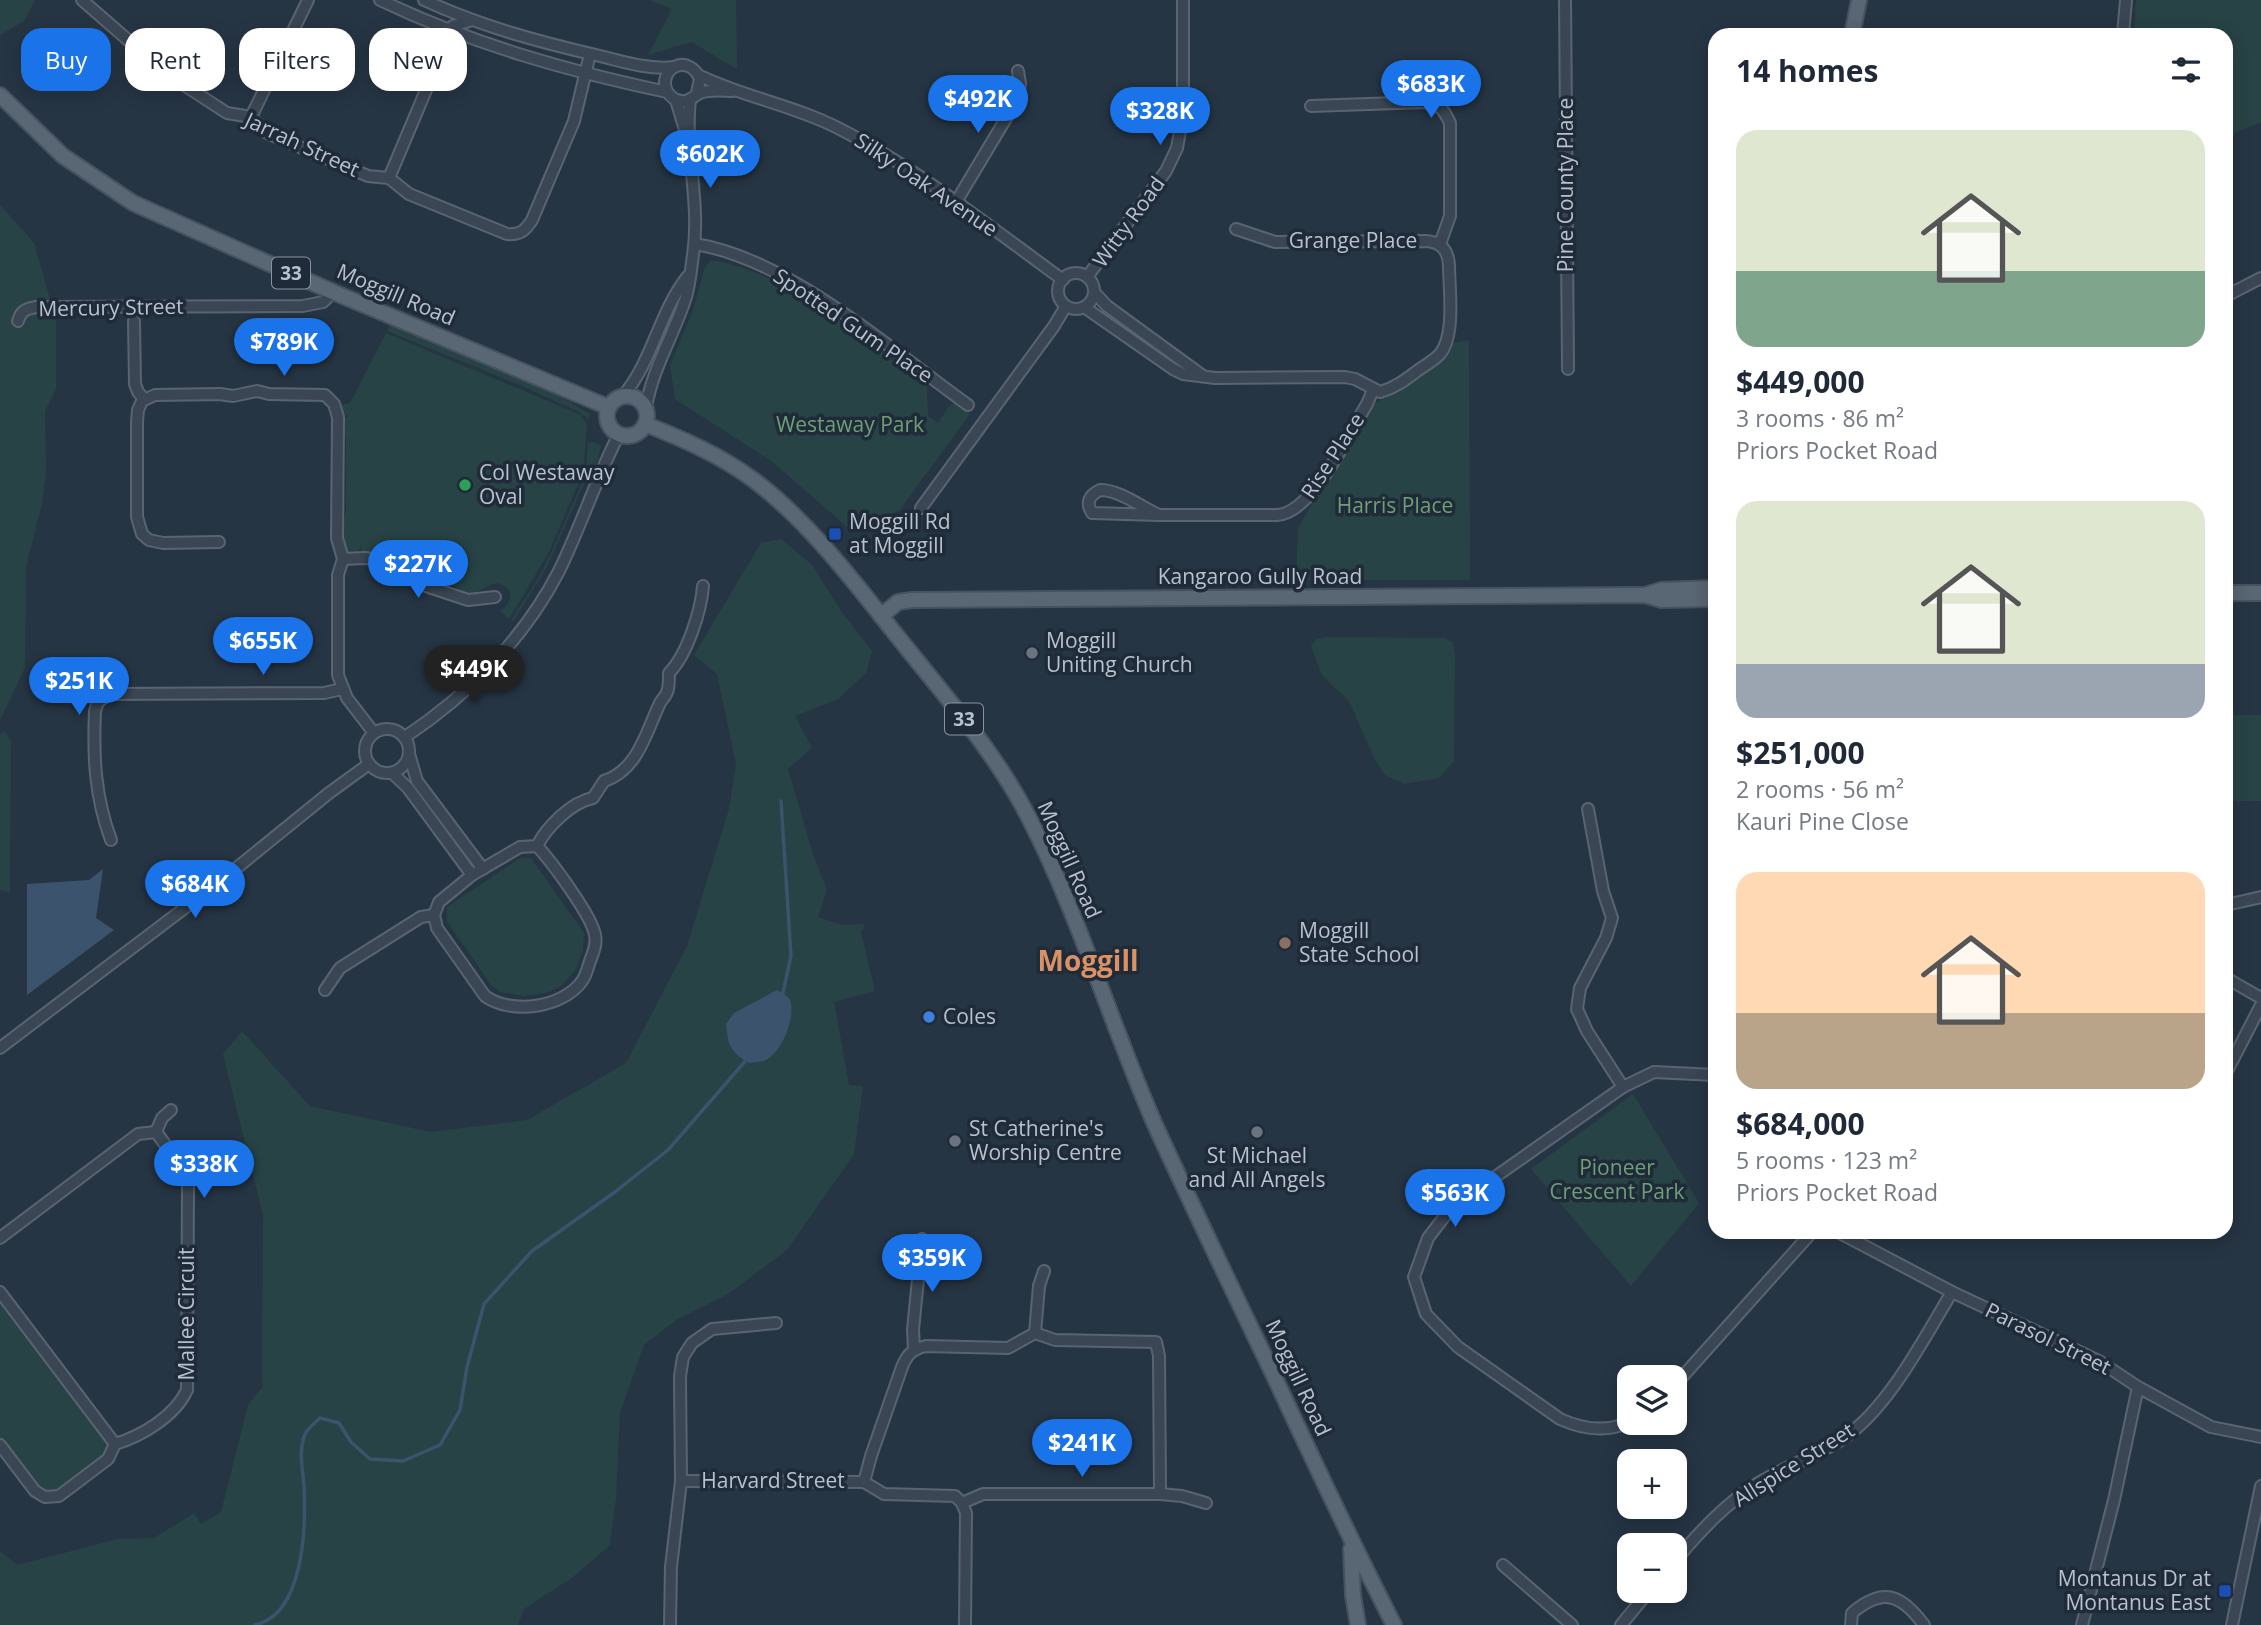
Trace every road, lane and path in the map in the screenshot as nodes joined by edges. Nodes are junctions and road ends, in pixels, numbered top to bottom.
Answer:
1 (82, 0) edge
2 (308, 0) edge
3 (380, 0) edge
4 (424, 0) edge
5 (1183, 0) edge
6 (1565, 0) edge
7 (1859, 0) edge
8 (2126, 0) edge
9 (471, 20) junction
10 (446, 28) edge
11 (452, 28) edge
12 (1853, 28) edge
13 (2124, 28) edge
14 (467, 36) edge
15 (590, 54) junction
16 (674, 67) junction
17 (1018, 71) dead end
18 (585, 74) junction
19 (698, 75) junction
20 (425, 91) edge
21 (743, 92) junction
22 (0, 95) edge
23 (672, 96) junction
24 (694, 96) junction
25 (1311, 106) dead end
26 (251, 117) junction
27 (688, 139) junction
28 (388, 178) junction
29 (956, 202) junction
30 (1236, 229) dead end
31 (695, 244) junction
32 (1440, 244) junction
33 (689, 275) junction
34 (1087, 277) junction
35 (2261, 278) edge
36 (1063, 280) junction
37 (333, 292) junction
38 (1094, 292) junction
39 (2233, 292) edge
40 (1066, 306) junction
41 (1084, 307) junction
42 (18, 321) dead end
43 (134, 321) dead end
44 (1568, 369) dead end
45 (1203, 376) junction
46 (1373, 390) junction
47 (623, 396) junction
48 (144, 399) junction
49 (968, 405) dead end
50 (608, 408) junction
51 (646, 408) junction
52 (645, 424) junction
53 (619, 434) junction
54 (921, 508) dead end
55 (1159, 515) junction
56 (219, 542) dead end
57 (343, 559) junction
58 (704, 586) dead end
59 (1708, 588) edge
60 (2233, 593) edge
61 (2261, 593) edge
62 (1645, 596) junction
63 (495, 597) dead end
64 (1708, 599) edge
65 (881, 616) junction
66 (342, 689) junction
67 (374, 733) junction
68 (405, 737) junction
69 (409, 754) junction
70 (369, 764) junction
71 (392, 773) junction
72 (1588, 809) dead end
73 (111, 840) dead end
74 (537, 846) junction
75 (483, 869) junction
76 (472, 876) junction
77 (2261, 897) edge
78 (2233, 903) edge
79 (434, 915) junction
80 (2233, 982) edge
81 (325, 990) dead end
82 (2261, 998) edge
83 (2261, 1005) edge
84 (0, 1048) edge
85 (2233, 1059) edge
86 (1708, 1075) edge
87 (1623, 1087) junction
88 (171, 1110) dead end
89 (156, 1132) junction
90 (0, 1238) edge
91 (922, 1239) dead end
92 (1806, 1239) edge
93 (1851, 1239) edge
94 (1045, 1271) dead end
95 (0, 1292) edge
96 (1952, 1292) junction
97 (776, 1323) dead end
98 (1035, 1333) junction
99 (914, 1349) junction
100 (1687, 1372) edge
101 (2138, 1387) junction
102 (1617, 1425) edge
103 (2261, 1437) edge
104 (115, 1444) junction
105 (0, 1445) edge
106 (681, 1481) junction
107 (864, 1482) junction
108 (2261, 1486) edge
109 (1160, 1494) junction
110 (962, 1503) junction
111 (1206, 1503) dead end
112 (1351, 1544) junction
113 (1687, 1546) edge
114 (1503, 1565) dead end
115 (1639, 1603) edge
116 (1389, 1624) edge
117 (670, 1625) edge
118 (965, 1625) edge
119 (1358, 1625) edge
120 (1572, 1625) edge
121 (1620, 1625) edge
122 (1851, 1625) edge
123 (1924, 1625) edge
124 (2082, 1625) edge
125 (2232, 1625) edge

1 - 26 street, Jarrah Street
2 - 26 street
3 - 10 street, Silky Oak Avenue
4 - 9 street, Silky Oak Avenue
5 - 34 street, Witty Road
6 - 44 street, Pine County Place
7 - 12 main road
8 - 13 street
9 - 11 street
9 - 15 street, Silky Oak Avenue
14 - 18 street, Silky Oak Avenue
15 - 16 street, Silky Oak Avenue
15 - 18 street, Jarrah Street
16 - 19 street, Silky Oak Avenue
16 - 23 street
17 - 29 street
18 - 23 street, Silky Oak Avenue
18 - 28 street, Jarrah Street
19 - 21 street, Silky Oak Avenue
19 - 24 street
20 - 28 street
21 - 24 street, Silky Oak Avenue
21 - 29 street, Silky Oak Avenue
22 - 37 main road, Moggill Road / 33
23 - 24 street, Silky Oak Avenue
23 - 27 street
24 - 27 street
25 - 32 street
26 - 28 street, Jarrah Street
27 - 31 street
29 - 36 street, Silky Oak Avenue
30 - 32 street, Grange Place
31 - 33 street
31 - 49 street, Spotted Gum Place
32 - 46 street, Grange Place
33 - 47 street
33 - 51 street
34 - 36 street, Witty Road
34 - 38 street, Witty Road
35 - 39 street
36 - 40 street
37 - 42 street, Mercury Street
37 - 50 main road, Moggill Road / 33
38 - 41 street, Witty Road
38 - 45 street
40 - 41 street
40 - 54 street
41 - 45 street
43 - 48 street
45 - 46 street
46 - 55 street, Rise Place
47 - 50 main road
47 - 51 main road
48 - 56 street
48 - 57 street
50 - 53 main road
51 - 52 main road
52 - 53 main road
52 - 65 main road, Moggill Road / 33
53 - 68 street
55 - 55 street, Rise Place
57 - 63 street
57 - 66 street
58 - 74 street
59 - 62 main road, Kangaroo Gully Road
60 - 61 main road
62 - 64 main road, Kangaroo Gully Road
62 - 65 main road, Kangaroo Gully Road
65 - 112 main road, Moggill Road / 33
66 - 67 street
66 - 73 street
67 - 68 street
67 - 70 street
68 - 69 street
69 - 71 street
69 - 75 street
70 - 71 street
70 - 84 street
71 - 76 street
72 - 87 street
74 - 75 street
74 - 79 street
75 - 76 street
76 - 79 street
77 - 78 street
79 - 81 street
80 - 82 street
83 - 85 street
86 - 87 street
87 - 102 street
88 - 89 street
89 - 90 street
89 - 104 street, Mallee Circuit
91 - 99 street
92 - 100 street
93 - 96 street, Parasol Street
94 - 98 street
95 - 104 street
96 - 101 street, Parasol Street
96 - 113 street, Allspice Street
97 - 106 street
98 - 99 street
98 - 109 street
99 - 107 street
101 - 103 street, Parasol Street
101 - 124 street
104 - 105 street
106 - 107 street, Harvard Street
106 - 117 street
107 - 110 street
108 - 125 street
109 - 110 street
109 - 111 street
110 - 118 street
112 - 116 main road, Moggill Road / 33
112 - 119 main road, Moggill Road / 33
114 - 120 street
115 - 121 street
122 - 123 street

